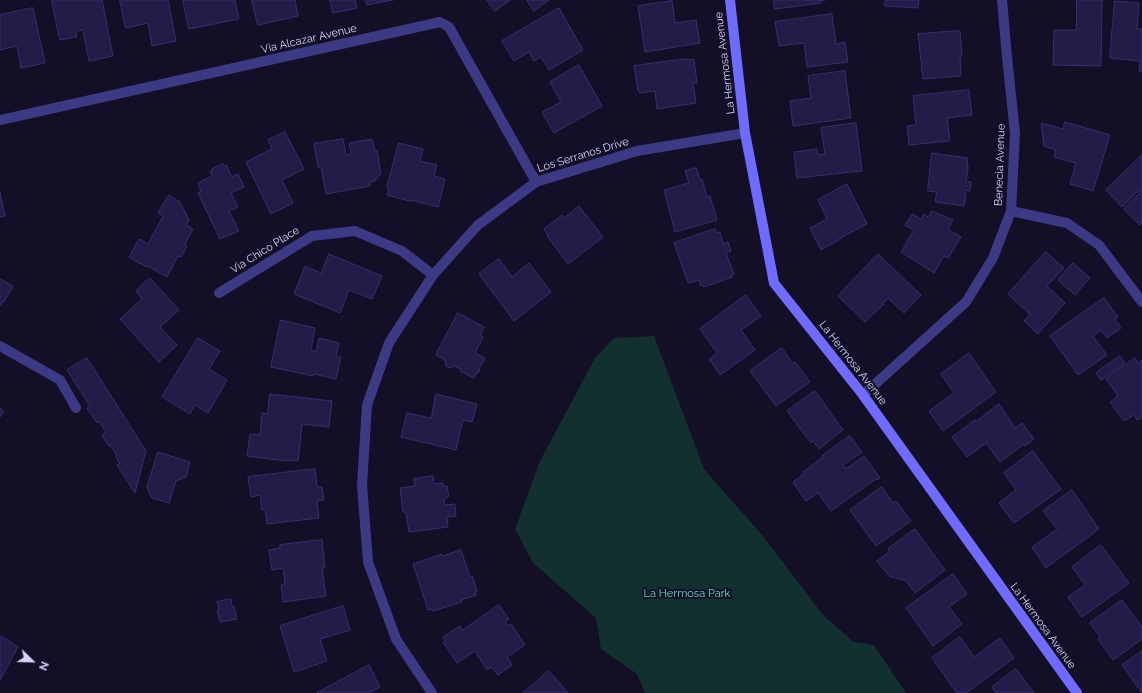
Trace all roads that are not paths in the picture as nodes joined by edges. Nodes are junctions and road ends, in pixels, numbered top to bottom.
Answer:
1 (730, 0) edge
2 (1002, 0) edge
3 (0, 120) edge
4 (745, 133) junction
5 (536, 182) junction
6 (1011, 211) junction
7 (433, 275) junction
8 (219, 293) dead end
9 (1142, 302) edge
10 (0, 346) edge
11 (863, 395) junction
12 (76, 408) dead end
13 (432, 693) edge
14 (1077, 693) edge

1 - 4 street, La Hermosa Avenue
2 - 6 street, Benecia Avenue
3 - 5 street, Via Alcazar Avenue
4 - 5 street, Los Serranos Drive
4 - 11 street, La Hermosa Avenue
5 - 7 street, Los Serranos Drive
6 - 9 street
6 - 11 street, Benecia Avenue
7 - 8 street, Via Chico Place
7 - 13 street, Los Serranos Drive
10 - 12 street
11 - 14 street, La Hermosa Avenue

